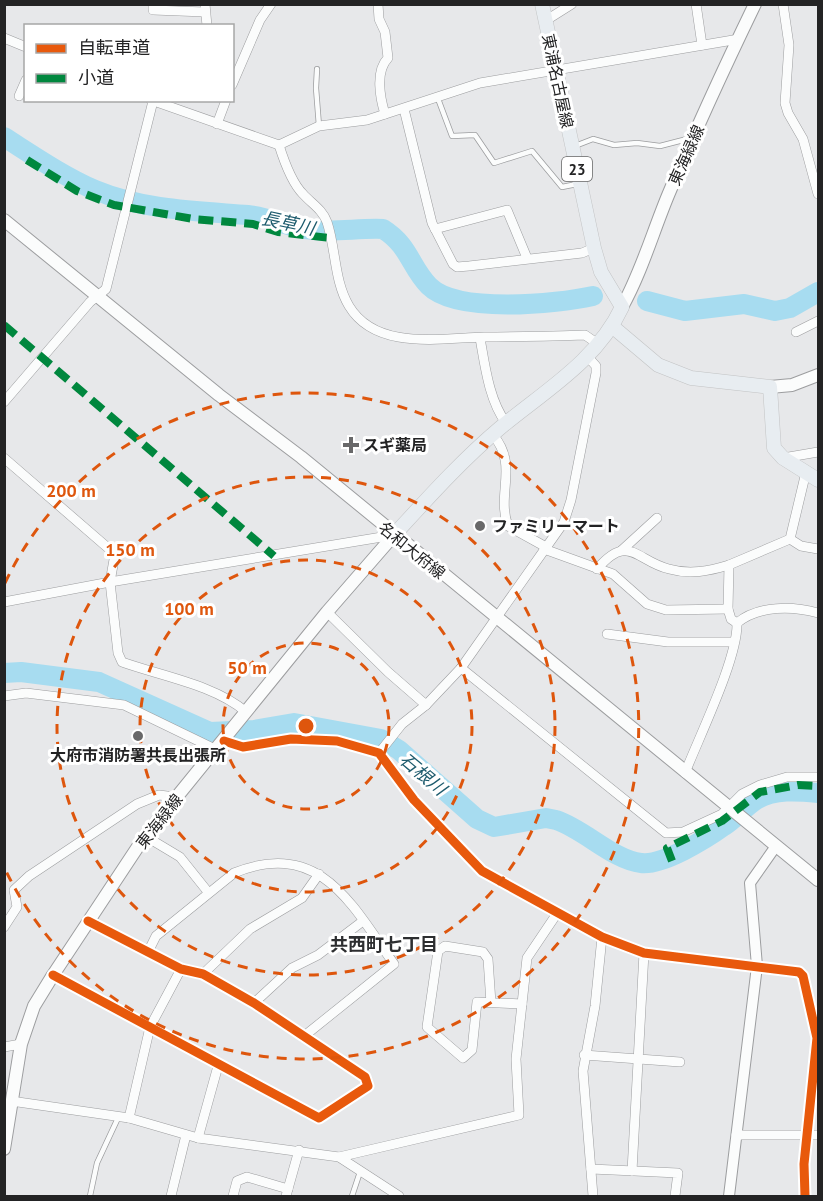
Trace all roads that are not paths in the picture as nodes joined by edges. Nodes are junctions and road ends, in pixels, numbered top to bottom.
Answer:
1 (153, 4) edge
2 (271, 4) edge
3 (378, 4) edge
4 (542, 4) edge
5 (572, 4) edge
6 (696, 4) edge
7 (755, 4) edge
8 (783, 4) edge
9 (205, 8) edge
10 (545, 21) junction
11 (207, 24) edge
12 (4, 38) edge
13 (738, 39) junction
14 (702, 45) junction
15 (24, 46) edge
16 (317, 69) dead end
17 (555, 70) junction
18 (234, 80) edge
19 (24, 85) edge
20 (436, 95) junction
21 (20, 96) dead end
22 (152, 102) edge
23 (155, 102) edge
24 (225, 102) edge
25 (404, 109) junction
26 (385, 114) junction
27 (217, 124) junction
28 (320, 126) junction
29 (693, 139) junction
30 (279, 145) junction
31 (572, 147) junction
32 (580, 183) junction
33 (819, 194) edge
34 (4, 220) edge
35 (435, 229) junction
36 (594, 248) junction
37 (527, 258) junction
38 (99, 295) junction
39 (622, 307) junction
40 (819, 321) edge
41 (613, 327) junction
42 (796, 332) dead end
43 (480, 338) junction
44 (598, 344) junction
45 (587, 356) junction
46 (819, 375) edge
47 (770, 387) junction
48 (4, 402) edge
49 (506, 423) junction
50 (493, 435) junction
51 (819, 452) edge
52 (4, 458) edge
53 (783, 458) junction
54 (806, 472) junction
55 (819, 480) edge
56 (657, 518) dead end
57 (394, 536) junction
58 (790, 539) junction
59 (545, 548) junction
60 (819, 549) edge
61 (622, 550) junction
62 (729, 565) junction
63 (597, 569) junction
64 (110, 582) junction
65 (4, 602) edge
66 (728, 609) junction
67 (327, 612) junction
68 (819, 613) edge
69 (495, 618) junction
70 (737, 623) junction
71 (608, 634) dead end
72 (734, 642) junction
73 (461, 668) junction
74 (4, 696) edge
75 (426, 705) junction
76 (243, 715) junction
77 (222, 743) junction
78 (379, 753) junction
79 (685, 773) junction
80 (819, 777) edge
81 (174, 801) junction
82 (730, 808) junction
83 (145, 836) junction
84 (776, 846) junction
85 (319, 874) junction
86 (819, 880) edge
87 (208, 892) junction
88 (558, 912) junction
89 (88, 921) junction
90 (363, 921) junction
91 (4, 927) edge
92 (602, 937) junction
93 (148, 952) junction
94 (644, 953) junction
95 (757, 966) junction
96 (182, 969) junction
97 (202, 974) junction
98 (53, 975) junction
99 (491, 1002) junction
100 (254, 1003) junction
101 (522, 1004) junction
102 (150, 1027) junction
103 (303, 1036) junction
104 (21, 1044) junction
105 (4, 1047) edge
106 (584, 1055) junction
107 (638, 1059) junction
108 (680, 1062) dead end
109 (218, 1066) junction
110 (816, 1068) edge
111 (11, 1101) junction
112 (118, 1118) junction
113 (129, 1118) junction
114 (186, 1135) junction
115 (736, 1135) junction
116 (807, 1135) junction
117 (819, 1136) edge
118 (198, 1138) junction
119 (4, 1149) edge
120 (299, 1150) junction
121 (339, 1157) junction
122 (360, 1169) junction
123 (591, 1169) junction
124 (632, 1171) junction
125 (287, 1193) edge
126 (90, 1197) edge
127 (171, 1197) edge
128 (233, 1197) edge
129 (352, 1197) edge
130 (399, 1197) edge
131 (593, 1197) edge
132 (675, 1197) edge
133 (729, 1197) edge
134 (805, 1197) edge

1 - 9 street
2 - 18 street
3 - 26 street
4 - 10 main road, 東浦名古屋線 / 23
5 - 10 street
6 - 14 street
7 - 13 main road, 東海緑線
8 - 33 street
9 - 11 street
10 - 17 main road, 東浦名古屋線 / 23
12 - 15 street
13 - 14 street
13 - 29 main road, 東海緑線
14 - 17 street
16 - 28 lane
17 - 20 street
17 - 31 main road, 東浦名古屋線 / 23
19 - 21 street
20 - 25 street
20 - 32 lane
22 - 38 street
23 - 27 street
24 - 27 street
25 - 26 street
25 - 35 street
26 - 28 street
27 - 30 street
28 - 30 street
29 - 31 lane
29 - 39 main road, 東海緑線
30 - 43 street
31 - 32 main road, 東浦名古屋線 / 23
32 - 36 main road, 東浦名古屋線 / 23
34 - 38 main road, 名和大府線
35 - 37 street
35 - 37 street
36 - 37 street
36 - 39 main road, 東浦名古屋線 / 23
38 - 48 street
38 - 57 main road, 名和大府線
39 - 41 main road
40 - 42 street
41 - 44 main road
41 - 47 main road
43 - 44 street
43 - 49 street
44 - 45 main road
45 - 49 main road
45 - 59 street
46 - 47 main road
47 - 53 main road
49 - 50 main road
50 - 57 main road
50 - 59 street
51 - 53 street
52 - 64 street
53 - 54 main road
54 - 55 main road
54 - 58 street
56 - 61 street
57 - 64 street
57 - 67 main road, 東海緑線
57 - 69 main road, 名和大府線
58 - 60 street
58 - 62 street
59 - 63 street
59 - 69 street
61 - 62 street
61 - 63 street
62 - 66 street
63 - 66 street
64 - 65 street
64 - 76 street
66 - 70 street
67 - 75 street
67 - 76 main road, 東海緑線
68 - 70 street
69 - 73 street
69 - 79 main road, 名和大府線
70 - 72 street
71 - 72 street
72 - 79 street
73 - 75 street
73 - 82 street
74 - 77 street
75 - 78 street
76 - 77 main road, 東海緑線
77 - 78 street
77 - 81 main road, 東海緑線
78 - 88 street
79 - 82 main road, 名和大府線
80 - 82 street
81 - 83 main road, 東海緑線
81 - 91 street
82 - 84 main road, 名和大府線
83 - 87 street
83 - 89 main road, 東海緑線
84 - 86 main road, 名和大府線
84 - 95 street
85 - 87 street
85 - 90 street
85 - 97 street
87 - 93 street
88 - 92 street
88 - 101 street
89 - 93 street
89 - 98 main road, 東海緑線
90 - 100 street
90 - 103 street
92 - 94 street
92 - 106 street
93 - 96 street
94 - 95 street
94 - 107 street
95 - 110 street
95 - 115 street
96 - 97 street
96 - 102 street
97 - 100 street
98 - 102 street
98 - 104 main road, 東海緑線
99 - 99 street
99 - 101 street
100 - 103 street
101 - 121 street
102 - 109 street
102 - 113 street
103 - 109 street
104 - 105 street
104 - 111 main road, 東海緑線
106 - 107 street
106 - 123 street
107 - 108 street
107 - 124 street
109 - 118 street
110 - 116 street
111 - 112 street
111 - 119 main road, 東海緑線
112 - 113 street
112 - 126 lane
113 - 114 street
114 - 118 street
114 - 127 street
115 - 116 street
115 - 133 street
116 - 117 street
116 - 134 street
118 - 120 street
120 - 121 street
120 - 125 street
121 - 122 street
122 - 129 lane
122 - 130 street
123 - 124 street
123 - 131 street
124 - 132 street
125 - 128 street

